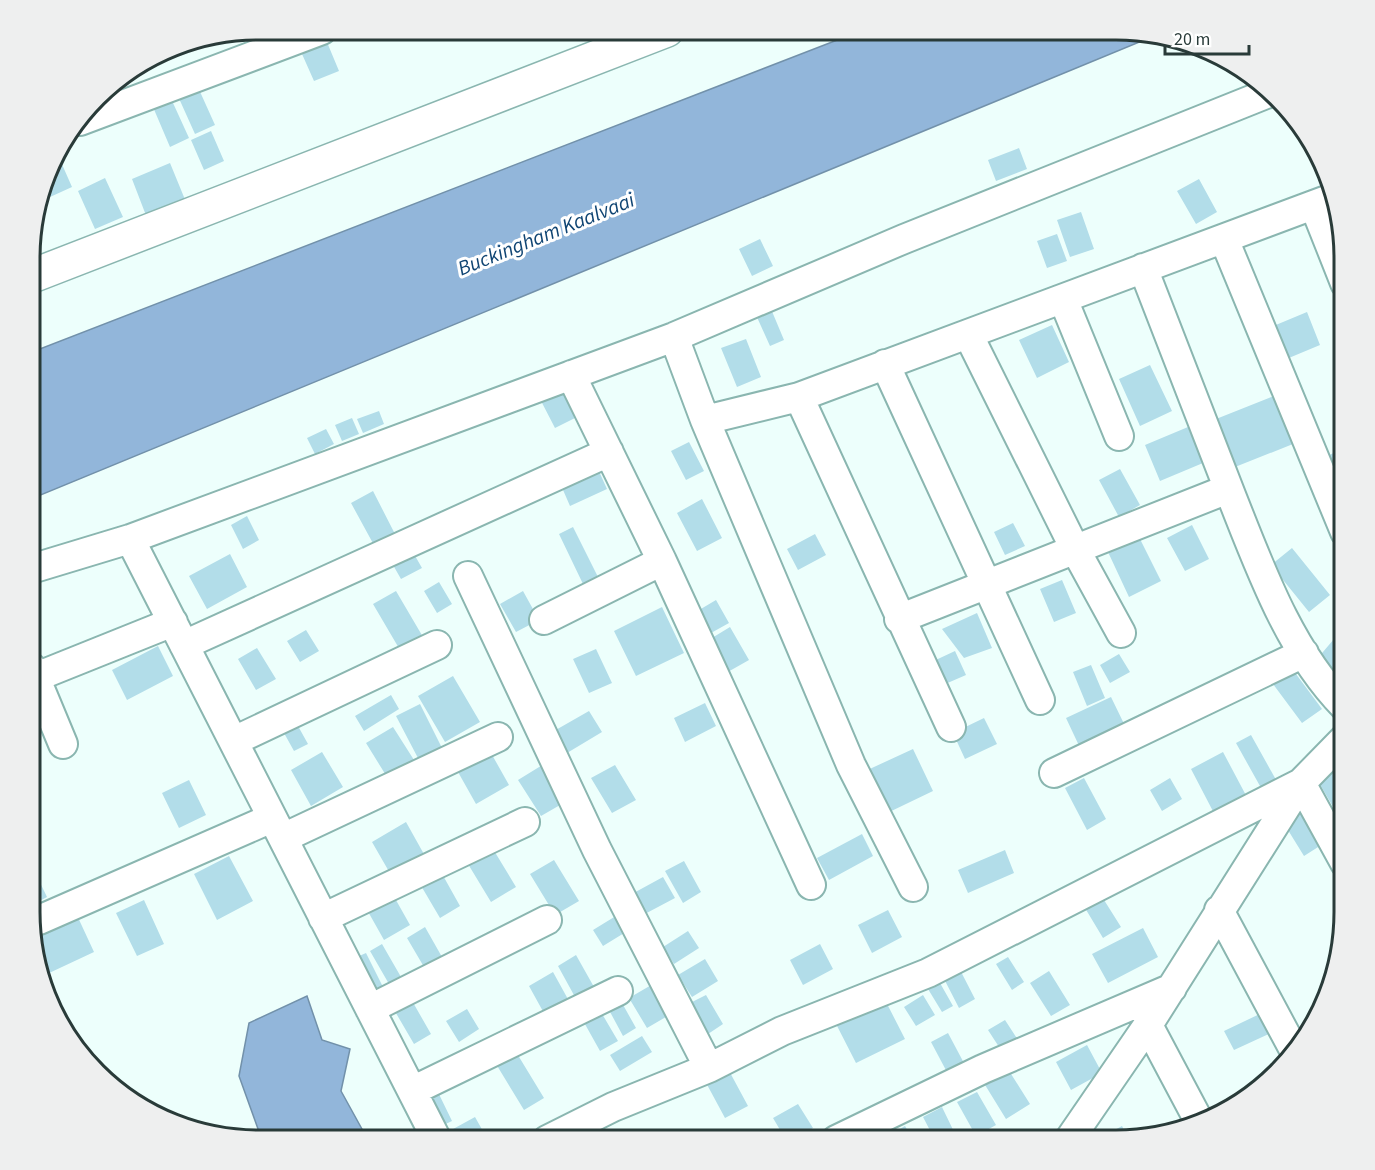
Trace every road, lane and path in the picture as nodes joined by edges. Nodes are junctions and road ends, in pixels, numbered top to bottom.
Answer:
1 (295, 40) edge
2 (641, 40) edge
3 (1261, 96) edge
4 (95, 116) edge
5 (1323, 202) edge
6 (1224, 239) junction
7 (1334, 244) edge
8 (1143, 268) junction
9 (40, 273) edge
10 (1063, 299) junction
11 (968, 334) junction
12 (674, 338) junction
13 (885, 364) junction
14 (571, 375) junction
15 (800, 397) junction
16 (705, 420) junction
17 (1119, 436) dead end
18 (609, 452) junction
19 (1228, 489) junction
20 (1334, 505) edge
21 (130, 539) junction
22 (1074, 549) junction
23 (662, 561) junction
24 (40, 566) edge
25 (468, 576) dead end
26 (986, 585) junction
27 (899, 618) junction
28 (544, 620) dead end
29 (1121, 633) dead end
30 (179, 634) junction
31 (437, 645) dead end
32 (1304, 653) junction
33 (40, 673) edge
34 (40, 693) edge
35 (1334, 695) edge
36 (1040, 700) dead end
37 (951, 727) dead end
38 (498, 738) dead end
39 (234, 741) junction
40 (63, 744) dead end
41 (1334, 749) edge
42 (1053, 773) dead end
43 (1301, 783) junction
44 (525, 822) dead end
45 (278, 828) junction
46 (1334, 843) edge
47 (811, 885) dead end
48 (913, 887) dead end
49 (1219, 910) junction
50 (323, 918) junction
51 (41, 919) edge
52 (548, 920) dead end
53 (1172, 988) junction
54 (618, 991) dead end
55 (370, 1009) junction
56 (1148, 1025) junction
57 (1290, 1043) edge
58 (710, 1068) junction
59 (412, 1091) junction
60 (1196, 1115) edge
61 (432, 1130) edge
62 (567, 1130) edge
63 (857, 1130) edge
64 (1076, 1130) edge

1 - 4 street
2 - 9 street
3 - 12 street
5 - 6 street
5 - 7 street
6 - 8 street
6 - 20 street
8 - 10 street
8 - 19 street
10 - 11 street
10 - 17 street
11 - 13 street
11 - 22 street
12 - 14 street
12 - 16 street
13 - 15 street
13 - 26 street
14 - 18 street
14 - 21 street
15 - 16 street
15 - 27 street
16 - 48 street
18 - 23 street
18 - 30 street
19 - 22 street
19 - 32 street
21 - 24 street
21 - 30 street
22 - 26 street
22 - 29 street
23 - 28 street
23 - 47 street
25 - 58 street
26 - 27 street
26 - 36 street
27 - 37 street
30 - 33 street
30 - 39 street
31 - 39 street
32 - 35 street
32 - 42 street
34 - 40 street
38 - 45 street
39 - 45 street
41 - 43 street
43 - 46 street
43 - 49 street
43 - 58 street
44 - 50 street
45 - 50 street
45 - 51 street
49 - 53 street
49 - 57 street
50 - 55 street
52 - 55 street
53 - 56 street
53 - 63 street
54 - 59 street
55 - 59 street
56 - 60 street
56 - 64 street
58 - 62 street
59 - 61 street

